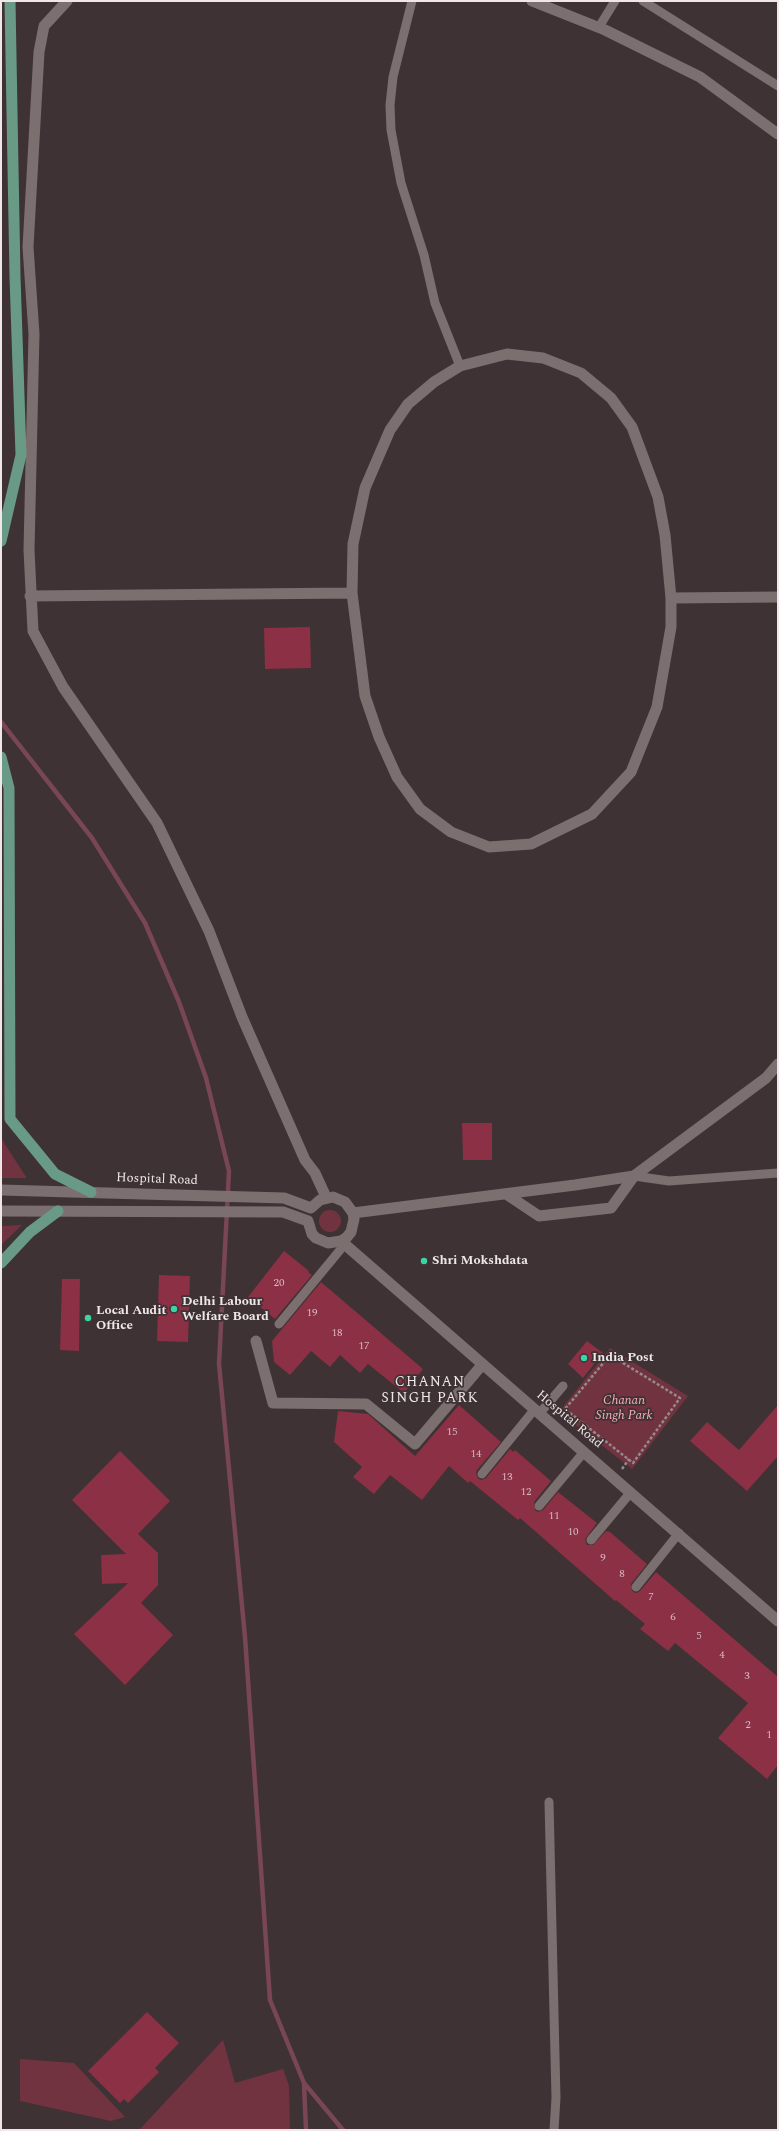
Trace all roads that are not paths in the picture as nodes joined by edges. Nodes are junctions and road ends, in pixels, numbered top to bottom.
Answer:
1 (10, 1) edge
2 (67, 1) edge
3 (412, 1) edge
4 (532, 1) edge
5 (615, 1) edge
6 (643, 1) edge
7 (599, 27) junction
8 (778, 86) edge
9 (778, 134) edge
10 (460, 366) junction
11 (1, 541) edge
12 (352, 593) junction
13 (30, 596) junction
14 (778, 597) edge
15 (671, 598) junction
16 (1, 757) edge
17 (778, 1064) edge
18 (778, 1173) edge
19 (634, 1176) junction
20 (1, 1190) edge
21 (91, 1192) junction
22 (506, 1194) junction
23 (326, 1197) junction
24 (1, 1211) edge
25 (58, 1211) junction
26 (353, 1213) junction
27 (343, 1243) junction
28 (1, 1263) edge
29 (279, 1324) dead end
30 (256, 1340) dead end
31 (482, 1365) junction
32 (563, 1386) dead end
33 (537, 1412) junction
34 (584, 1452) junction
35 (482, 1474) dead end
36 (631, 1492) junction
37 (539, 1506) dead end
38 (679, 1533) junction
39 (591, 1540) dead end
40 (636, 1587) dead end
41 (778, 1621) edge
42 (549, 1802) dead end
43 (554, 2130) edge

1 - 11 main road
2 - 13 street
3 - 10 lane
4 - 7 street
5 - 7 lane
6 - 8 lane
7 - 9 street
10 - 12 street
10 - 15 street
12 - 13 street
12 - 15 street
13 - 23 street
14 - 15 street
16 - 21 main road
17 - 19 street
18 - 19 lane
19 - 22 street
19 - 22 street
20 - 21 street, Hospital Road
21 - 23 street, Hospital Road
22 - 26 street
23 - 26 street
24 - 25 street
25 - 27 street
25 - 28 main road
26 - 27 street
27 - 29 lane
27 - 31 street, Hospital Road
30 - 31 street
31 - 33 street, Hospital Road
32 - 33 lane
33 - 34 street, Hospital Road
33 - 35 lane
34 - 36 street, Hospital Road
34 - 37 lane
36 - 38 street, Hospital Road
36 - 39 lane
38 - 40 lane
38 - 41 street, Hospital Road
42 - 43 lane

